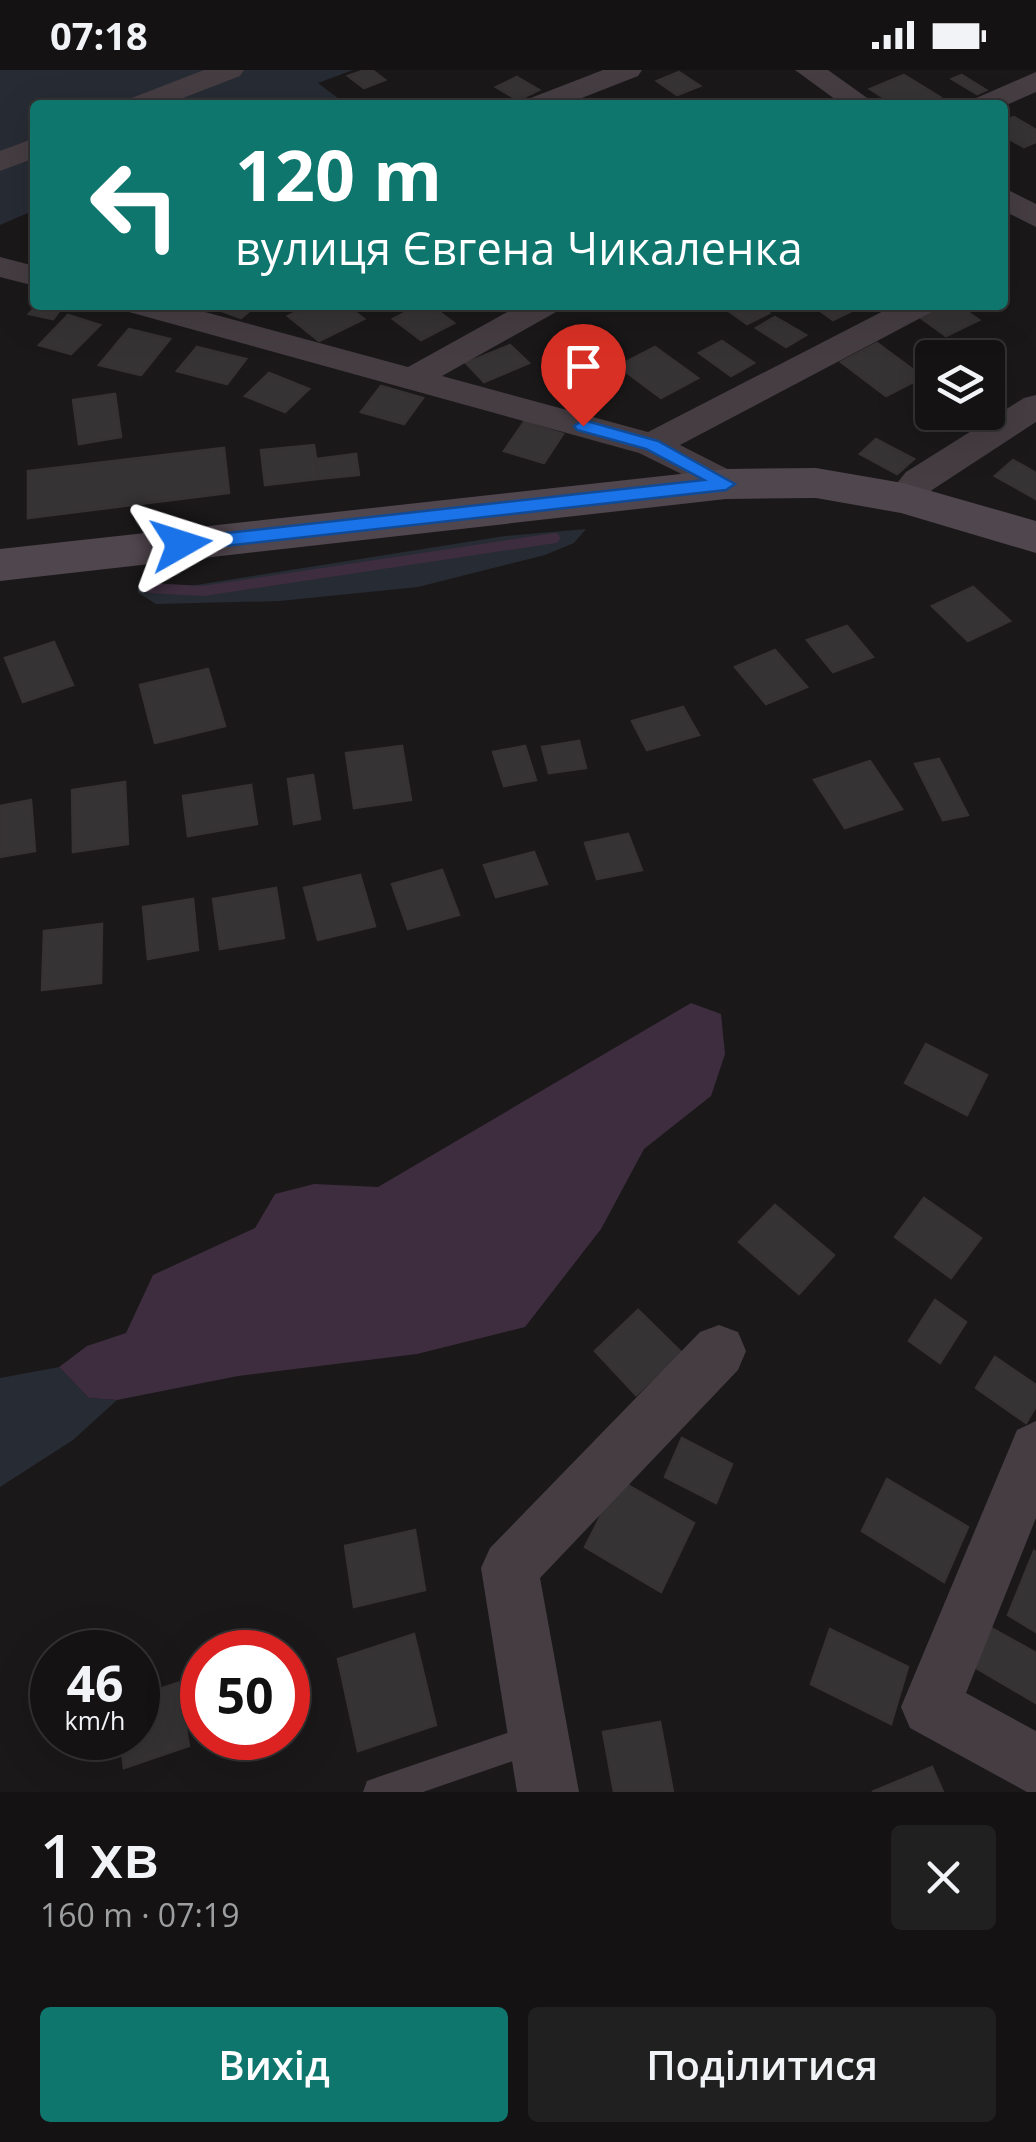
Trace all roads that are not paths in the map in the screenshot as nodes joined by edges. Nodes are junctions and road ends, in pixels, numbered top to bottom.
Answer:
1 (230, 70) edge
2 (628, 70) edge
3 (808, 70) edge
4 (1036, 81) edge
5 (152, 100) edge
6 (551, 100) edge
7 (855, 100) edge
8 (995, 100) edge
9 (30, 149) edge
10 (0, 162) edge
11 (1008, 200) edge
12 (1036, 218) edge
13 (0, 266) edge
14 (30, 275) edge
15 (159, 310) edge
16 (535, 310) edge
17 (910, 310) edge
18 (412, 379) junction
19 (1036, 406) edge
20 (652, 445) junction
21 (726, 484) junction
22 (903, 498) junction
23 (1036, 537) edge
24 (0, 565) edge
25 (718, 1351) dead end
26 (1036, 1449) edge
27 (1036, 1764) edge
28 (542, 1765) edge
29 (378, 1792) edge

1 - 5 street
2 - 6 street
3 - 7 street
4 - 8 street
9 - 10 street
11 - 12 street
13 - 14 street
15 - 18 street
16 - 18 street
17 - 20 street
18 - 20 street
19 - 22 street
20 - 21 street
21 - 22 main road
21 - 24 main road
22 - 23 main road
25 - 28 street
26 - 27 street
28 - 29 lane

